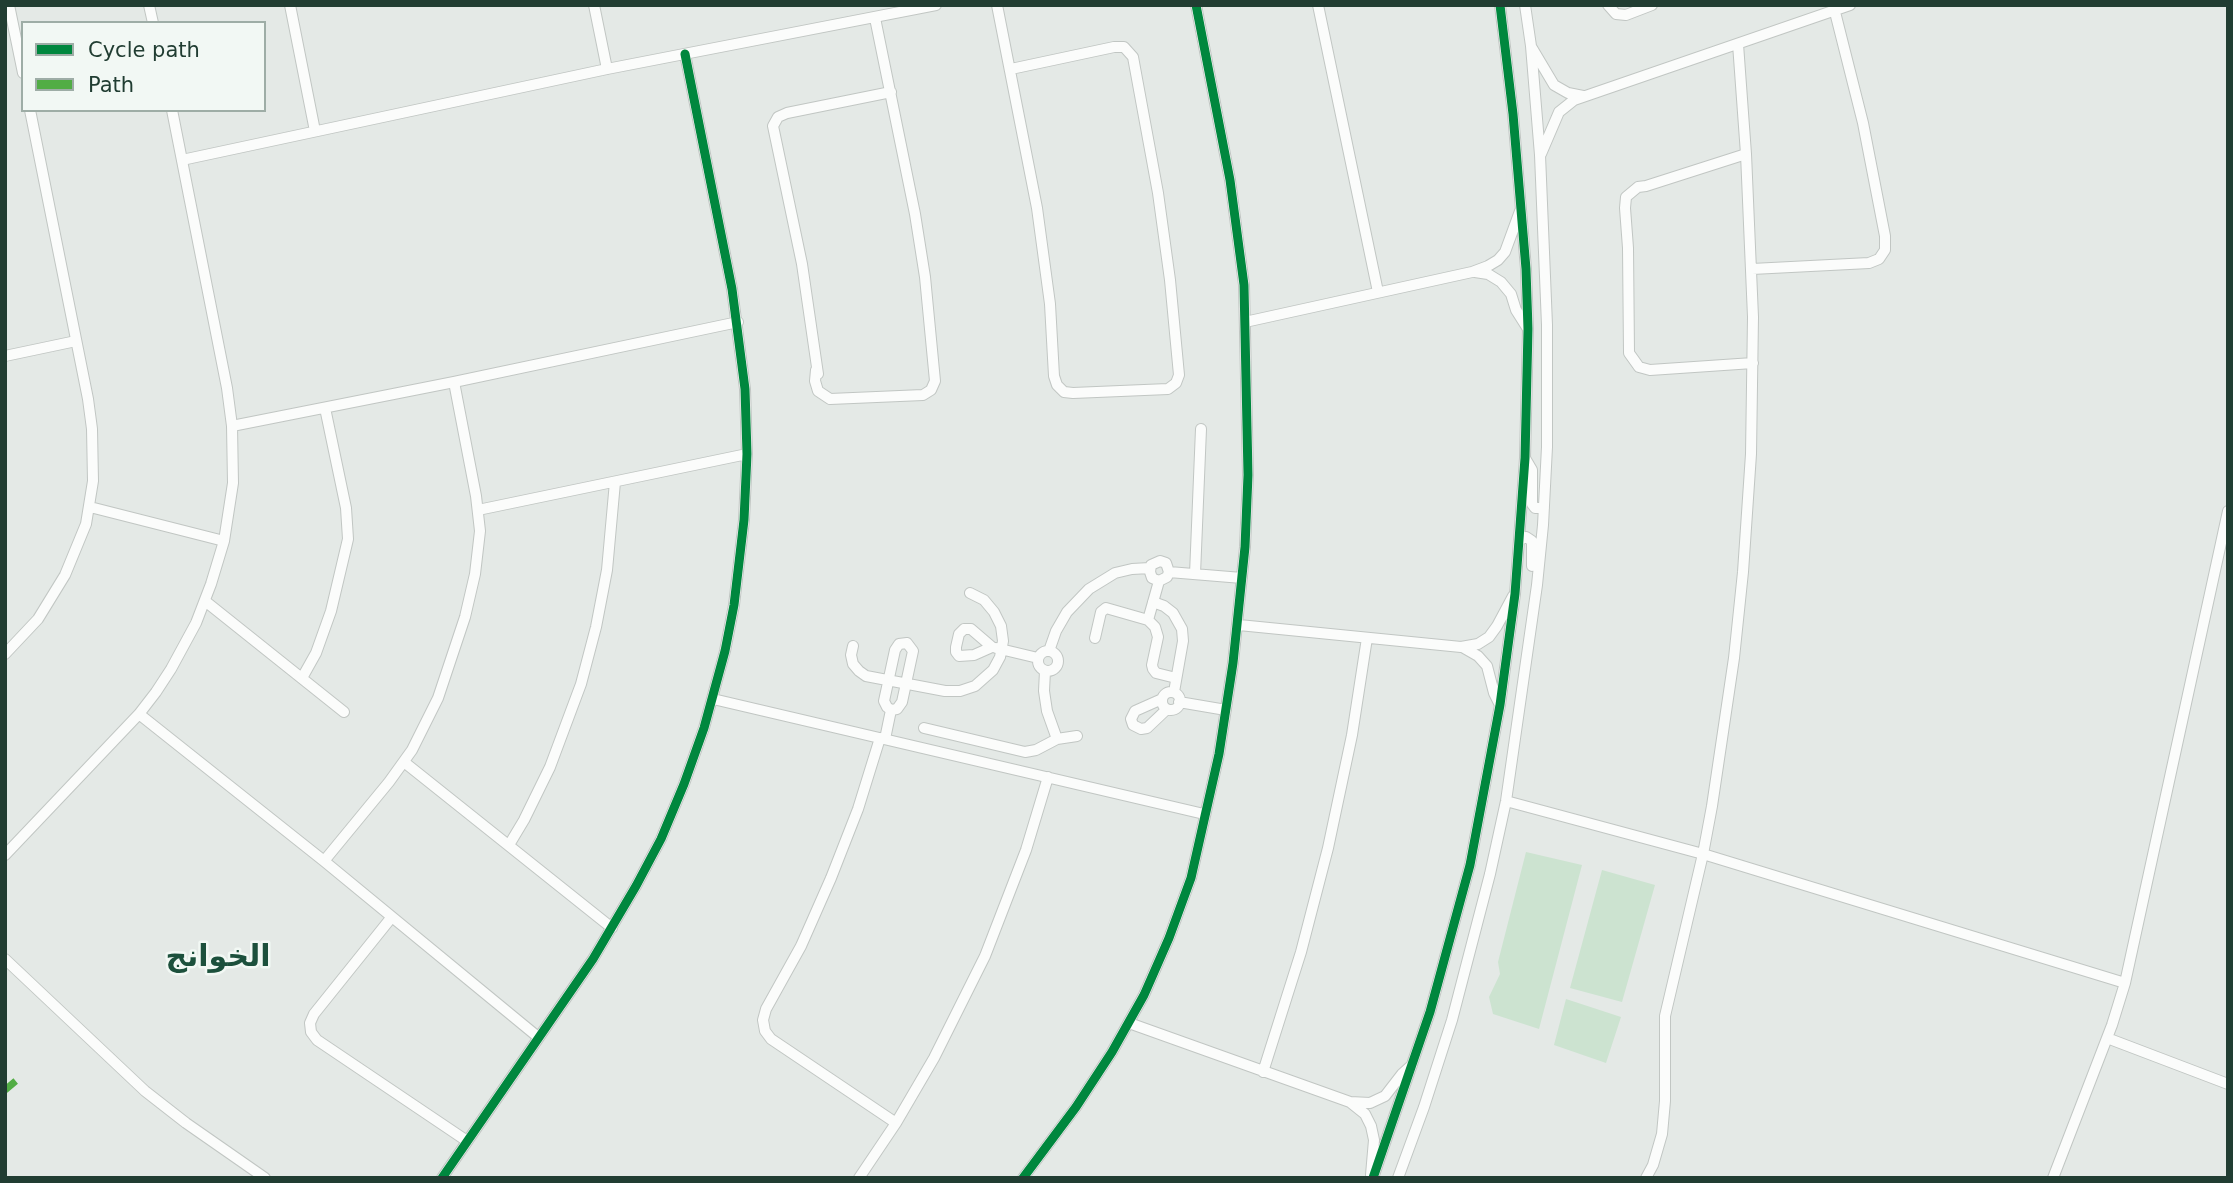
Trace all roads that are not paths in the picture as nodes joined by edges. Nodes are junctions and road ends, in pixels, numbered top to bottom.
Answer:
1 (9, 5) edge
2 (290, 5) edge
3 (594, 5) edge
4 (936, 5) edge
5 (997, 5) edge
6 (1196, 5) edge
7 (1318, 5) edge
8 (1500, 5) edge
9 (1525, 5) edge
10 (1608, 5) edge
11 (1616, 5) edge
12 (1850, 5) edge
13 (1647, 7) edge
14 (1835, 12) junction
15 (875, 18) junction
16 (1738, 44) junction
17 (1531, 46) junction
18 (685, 54) junction
19 (21, 64) edge
20 (607, 69) junction
21 (1011, 69) junction
22 (891, 92) junction
23 (1583, 96) junction
24 (30, 112) edge
25 (172, 112) edge
26 (315, 131) junction
27 (1746, 154) junction
28 (1540, 155) junction
29 (182, 160) junction
30 (1521, 208) junction
31 (1752, 269) junction
32 (1472, 272) junction
33 (1378, 292) junction
34 (738, 322) junction
35 (1245, 322) junction
36 (1528, 329) junction
37 (76, 341) junction
38 (5, 356) edge
39 (1753, 363) junction
40 (454, 382) junction
41 (325, 408) junction
42 (232, 426) junction
43 (1201, 429) dead end
44 (747, 454) junction
45 (1525, 458) junction
46 (615, 482) junction
47 (90, 507) junction
48 (1544, 508) junction
49 (478, 510) junction
50 (2228, 511) edge
51 (1520, 540) junction
52 (224, 541) junction
53 (1150, 568) junction
54 (1170, 572) junction
55 (1195, 574) junction
56 (1242, 578) junction
57 (1158, 581) junction
58 (1536, 585) junction
59 (970, 593) dead end
60 (1515, 594) junction
61 (205, 601) junction
62 (1153, 602) junction
63 (1147, 620) junction
64 (1239, 625) junction
65 (1095, 638) dead end
66 (1367, 638) junction
67 (853, 646) dead end
68 (1461, 647) junction
69 (997, 648) junction
70 (1049, 650) junction
71 (5, 654) edge
72 (1038, 658) junction
73 (1045, 671) junction
74 (302, 678) junction
75 (1176, 678) junction
76 (888, 681) junction
77 (906, 684) junction
78 (1176, 697) junction
79 (713, 699) junction
80 (1165, 704) dead end
81 (1500, 705) junction
82 (891, 710) junction
83 (1226, 710) junction
84 (344, 712) dead end
85 (139, 714) junction
86 (924, 728) dead end
87 (1077, 736) dead end
88 (882, 738) junction
89 (1057, 739) junction
90 (404, 762) junction
91 (1048, 777) junction
92 (1506, 800) junction
93 (1204, 814) junction
94 (509, 845) junction
95 (1703, 854) junction
96 (5, 855) edge
97 (324, 861) junction
98 (391, 918) junction
99 (612, 928) junction
100 (5, 959) edge
101 (2125, 983) junction
102 (1129, 1023) junction
103 (538, 1037) junction
104 (2107, 1038) junction
105 (1413, 1064) junction
106 (1263, 1072) junction
107 (2228, 1084) edge
108 (1350, 1102) junction
109 (896, 1123) junction
110 (467, 1141) junction
111 (265, 1178) edge
112 (442, 1178) edge
113 (859, 1178) edge
114 (1023, 1178) edge
115 (1372, 1178) edge
116 (1398, 1178) edge
117 (1646, 1178) edge
118 (2053, 1178) edge

1 - 19 street
2 - 26 street
3 - 20 street
4 - 15 street
5 - 21 street
6 - 35 street
7 - 33 street
8 - 30 street
9 - 17 street
10 - 13 street
11 - 13 street
12 - 14 street
14 - 16 street
14 - 31 street
15 - 18 street
15 - 22 street
16 - 23 street
16 - 27 street
17 - 23 street
17 - 28 street
18 - 20 street
18 - 34 street
20 - 26 street
21 - 21 street
22 - 22 street
23 - 28 street
24 - 37 street
25 - 29 street
26 - 29 street
27 - 31 street
27 - 39 street
28 - 48 street
29 - 42 street
30 - 32 street
30 - 36 street
31 - 39 street
32 - 33 street
32 - 36 street
33 - 35 street
34 - 40 street
34 - 44 street
35 - 56 street
36 - 45 street
37 - 38 street
37 - 47 street
39 - 95 street
40 - 41 street
40 - 49 street
41 - 42 street
41 - 74 street
42 - 52 street
43 - 55 street
44 - 46 street
44 - 79 street
45 - 48 street
45 - 51 street
46 - 49 street
46 - 94 street
47 - 52 street
47 - 71 street
48 - 58 street
49 - 90 street
50 - 101 street
51 - 58 street
51 - 60 street
52 - 61 street
53 - 54 street
53 - 57 street
53 - 70 street
54 - 55 street
54 - 57 street
55 - 56 street
56 - 64 street
57 - 62 street
58 - 92 street
59 - 69 street
60 - 68 street
60 - 81 street
61 - 74 street
61 - 85 street
62 - 63 street
62 - 75 street
63 - 65 street
63 - 75 street
64 - 66 street
64 - 83 street
66 - 68 street
66 - 106 street
67 - 76 street
68 - 81 street
69 - 72 street
69 - 77 street
70 - 72 street
70 - 73 street
72 - 73 street
73 - 89 street
74 - 84 street
75 - 78 street
76 - 77 street
76 - 77 street
76 - 82 street
77 - 82 street
78 - 80 street
78 - 83 street
79 - 88 street
79 - 99 street
81 - 105 street
82 - 88 street
83 - 93 street
85 - 96 street
85 - 97 street
86 - 89 street
87 - 89 street
88 - 91 street
88 - 109 street
90 - 94 street
90 - 97 street
91 - 93 street
91 - 109 street
92 - 95 street
92 - 116 street
93 - 102 street
94 - 99 street
95 - 101 street
95 - 117 street
97 - 98 street
98 - 103 street
98 - 110 street
99 - 103 street
100 - 111 street
101 - 104 street
102 - 106 street
102 - 114 street
103 - 110 street
104 - 107 street
104 - 118 street
105 - 108 street
105 - 115 street
106 - 108 street
108 - 115 street
109 - 113 street
110 - 112 street

